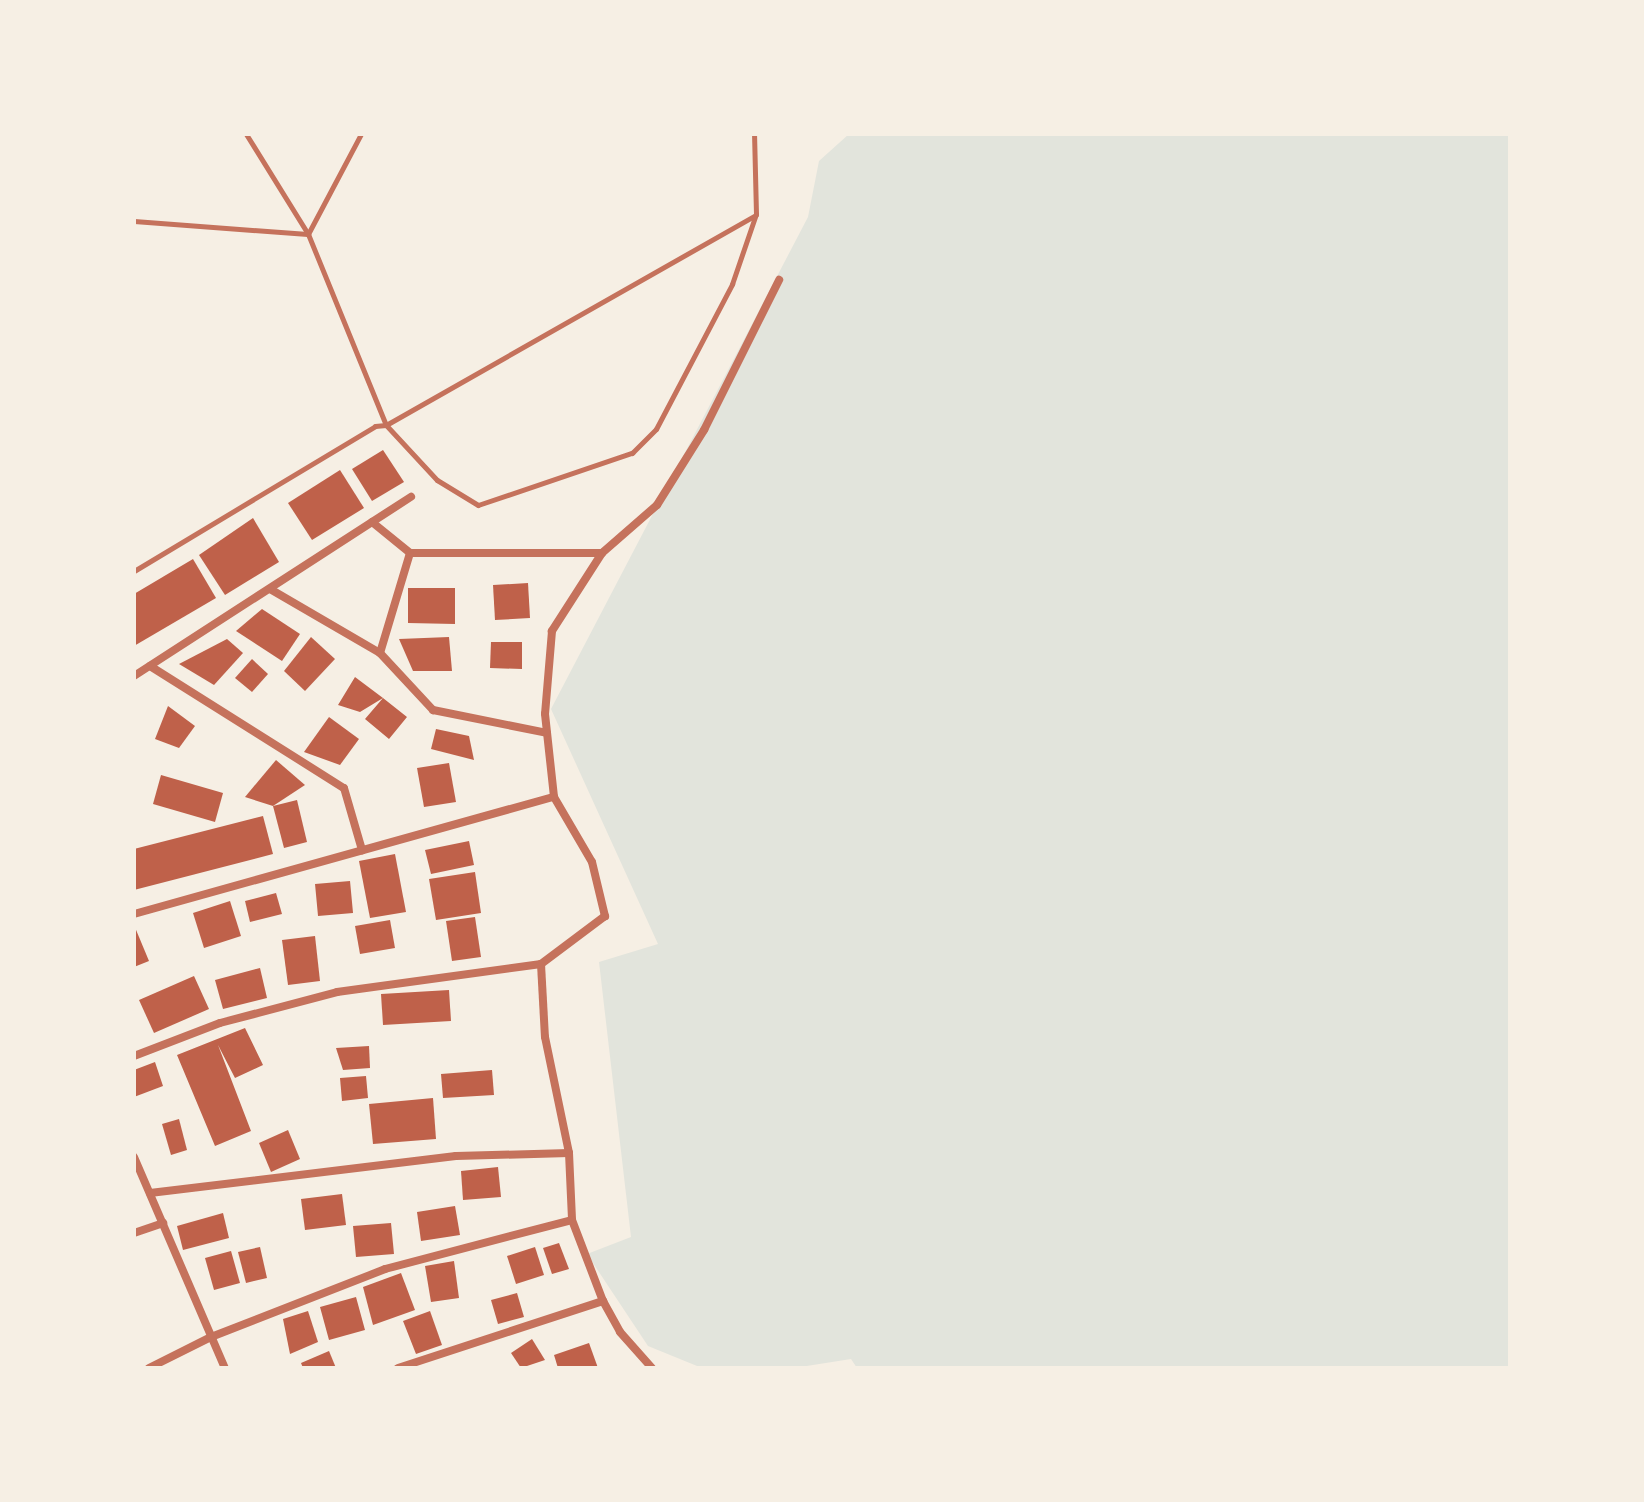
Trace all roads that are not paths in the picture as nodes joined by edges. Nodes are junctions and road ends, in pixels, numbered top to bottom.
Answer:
1 (246, 134) edge
2 (361, 134) edge
3 (754, 134) edge
4 (756, 214) junction
5 (134, 221) edge
6 (308, 234) junction
7 (779, 280) dead end
8 (386, 425) junction
9 (411, 497) dead end
10 (372, 522) junction
11 (410, 553) junction
12 (602, 553) junction
13 (134, 571) edge
14 (270, 589) junction
15 (380, 653) junction
16 (150, 666) junction
17 (134, 676) edge
18 (547, 733) junction
19 (554, 797) junction
20 (362, 850) junction
21 (134, 914) edge
22 (541, 964) junction
23 (134, 1056) edge
24 (569, 1153) junction
25 (134, 1157) edge
26 (150, 1193) junction
27 (572, 1220) junction
28 (163, 1223) junction
29 (134, 1233) edge
30 (603, 1301) junction
31 (211, 1337) junction
32 (149, 1368) edge
33 (225, 1368) edge
34 (398, 1368) edge
35 (652, 1368) edge

1 - 6 lane
2 - 6 lane
3 - 4 lane
4 - 8 lane
4 - 8 lane
5 - 6 lane
6 - 8 lane
7 - 12 street
8 - 13 lane
9 - 10 street
10 - 11 street
10 - 14 street
11 - 12 street
11 - 15 street
12 - 18 street
14 - 15 street
14 - 16 street
15 - 18 street
16 - 17 street
16 - 20 street
18 - 19 street
19 - 20 street
19 - 22 street
20 - 21 street
22 - 23 street
22 - 24 street
24 - 26 street
24 - 27 street
25 - 26 street
26 - 28 street
27 - 30 street
27 - 31 street
28 - 29 street
28 - 31 street
30 - 34 street
30 - 35 street
31 - 32 street
31 - 33 street

